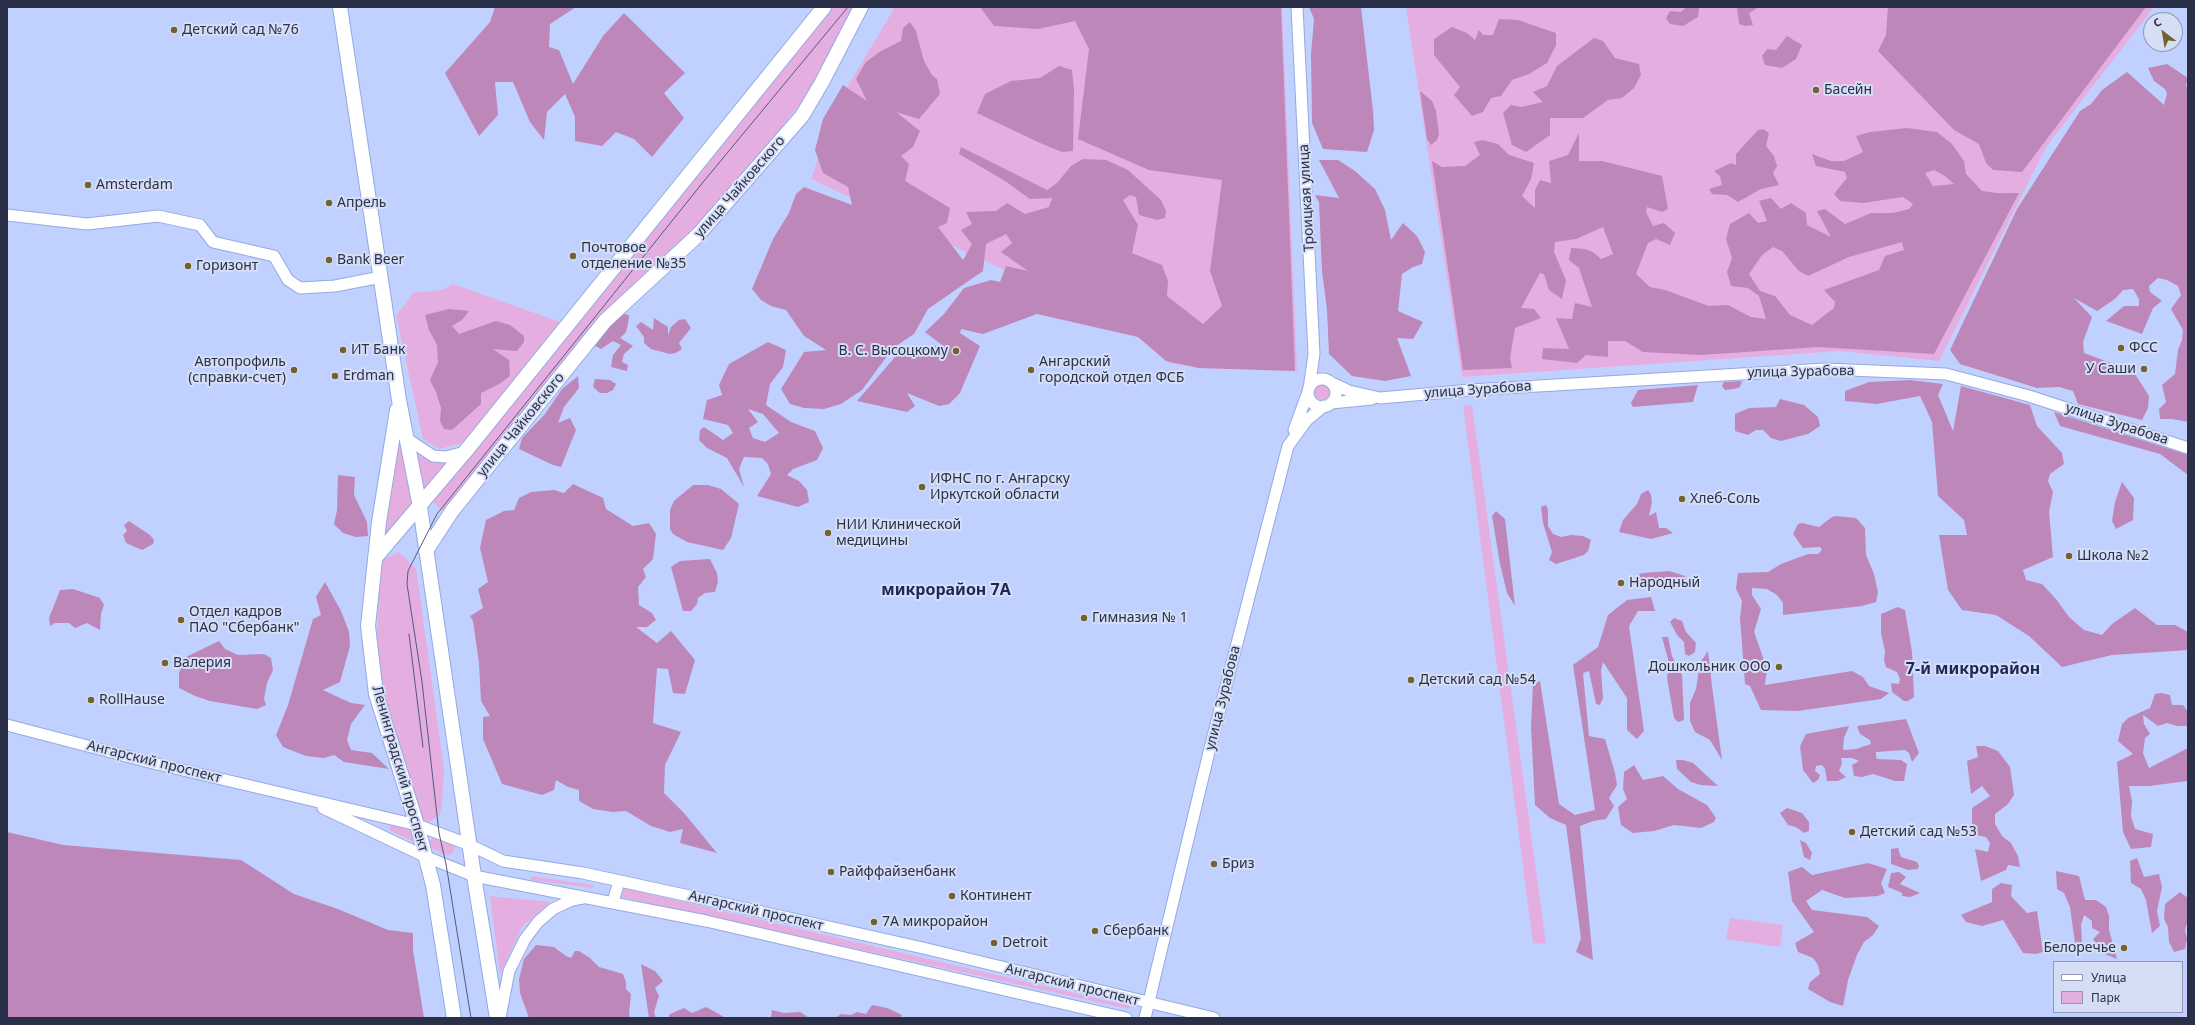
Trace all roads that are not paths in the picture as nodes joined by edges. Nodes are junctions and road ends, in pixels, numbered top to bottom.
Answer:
1 (340, 7) edge
2 (824, 7) edge
3 (861, 7) edge
4 (1297, 7) edge
5 (7, 215) edge
6 (381, 277) junction
7 (1314, 354) junction
8 (1330, 382) junction
9 (1309, 390) junction
10 (1380, 398) junction
11 (399, 400) junction
12 (1328, 405) junction
13 (406, 438) junction
14 (1288, 446) junction
15 (2188, 448) edge
16 (465, 452) junction
17 (420, 507) junction
18 (426, 551) junction
19 (375, 558) junction
20 (7, 725) edge
21 (302, 798) junction
22 (417, 825) junction
23 (470, 846) junction
24 (424, 856) junction
25 (474, 876) junction
26 (619, 881) junction
27 (588, 897) junction
28 (613, 902) junction
29 (1148, 1003) junction
30 (454, 1018) edge
31 (497, 1018) edge
32 (500, 1018) edge
33 (1126, 1018) edge
34 (1146, 1018) edge
35 (1214, 1018) edge

1 - 6 main road, Ленинградский проспект
2 - 16 main road
3 - 18 main road, улица Чайковского
4 - 7 street, Троицкая улица
5 - 6 street
6 - 11 main road, Ленинградский проспект
7 - 8 street
7 - 9 street, Троицкая улица
8 - 9 street
8 - 10 street
8 - 12 street
9 - 12 street
9 - 14 street, Троицкая улица
10 - 12 street
10 - 15 street, улица Зурабова
11 - 13 main road, Ленинградский проспект
11 - 19 main road, Ленинградский проспект
12 - 14 street, улица Зурабова
13 - 16 street
13 - 17 main road, Ленинградский проспект
14 - 29 street, улица Зурабова
16 - 17 main road
17 - 18 main road, Ленинградский проспект
17 - 19 main road
18 - 23 main road, Ленинградский проспект
19 - 22 main road, Ленинградский проспект
20 - 21 street, Ангарский проспект
21 - 22 street, Ангарский проспект
21 - 24 street, Ангарский проспект
22 - 23 street, Ангарский проспект
22 - 24 main road, Ленинградский проспект
23 - 25 main road, Ленинградский проспект
23 - 26 street, Ангарский проспект
24 - 25 street, Ангарский проспект
24 - 30 main road, Ленинградский проспект
25 - 27 street, Ангарский проспект
25 - 31 main road, Ленинградский проспект
26 - 28 street
26 - 29 street, Ангарский проспект
27 - 28 street, Ангарский проспект
27 - 32 street
28 - 33 street, Ангарский проспект
29 - 34 street, улица Зурабова
29 - 35 street, Ангарский проспект

